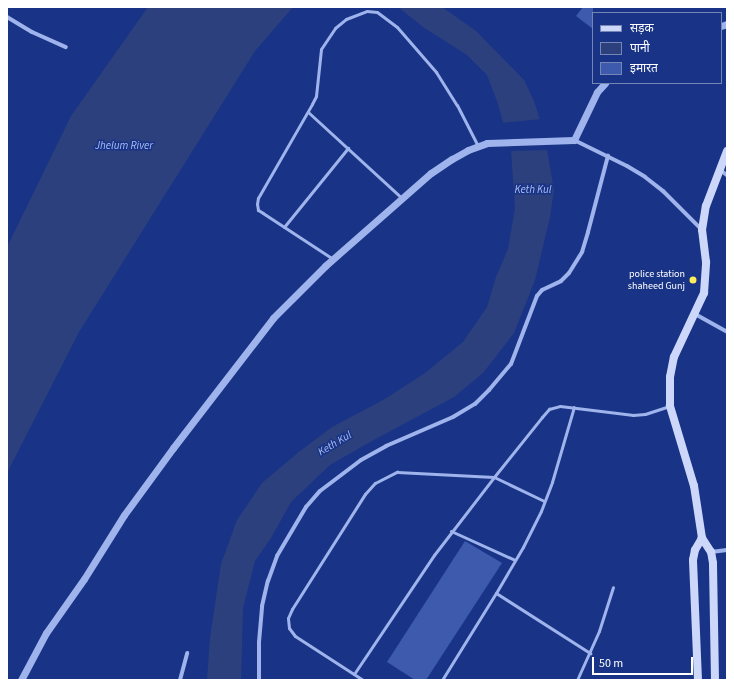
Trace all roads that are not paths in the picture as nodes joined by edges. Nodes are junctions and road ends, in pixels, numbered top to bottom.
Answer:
1 (7, 17) edge
2 (66, 46) dead end
3 (605, 84) edge
4 (308, 112) junction
5 (574, 140) junction
6 (478, 146) junction
7 (348, 148) junction
8 (727, 151) edge
9 (608, 156) junction
10 (724, 172) edge
11 (402, 198) junction
12 (284, 227) junction
13 (702, 230) junction
14 (333, 259) junction
15 (695, 314) junction
16 (727, 332) edge
17 (670, 406) junction
18 (574, 407) junction
19 (494, 477) junction
20 (544, 501) junction
21 (451, 531) junction
22 (702, 538) junction
23 (727, 550) edge
24 (710, 552) junction
25 (515, 560) junction
26 (613, 587) dead end
27 (496, 593) junction
28 (187, 653) dead end
29 (590, 653) junction
30 (354, 674) junction
31 (21, 680) edge
32 (180, 680) edge
33 (259, 680) edge
34 (363, 680) edge
35 (442, 680) edge
36 (577, 680) edge
37 (698, 680) edge
38 (715, 680) edge

1 - 2 street
3 - 5 street
4 - 6 lane
4 - 7 lane
4 - 12 lane
5 - 6 street
5 - 9 street
6 - 11 street
7 - 11 lane
7 - 12 lane
8 - 10 main road
9 - 13 street
9 - 33 street
10 - 13 main road
11 - 14 street
12 - 14 lane
13 - 15 main road
14 - 31 street
15 - 16 street
15 - 17 main road
17 - 18 lane
17 - 22 main road
18 - 19 lane
18 - 20 lane
19 - 20 lane
19 - 21 lane
19 - 30 lane
20 - 25 lane
21 - 25 lane
21 - 30 lane
22 - 24 main road
22 - 37 main road
23 - 24 street
24 - 38 main road
25 - 27 lane
26 - 29 lane
27 - 29 lane
27 - 35 lane
28 - 32 street
29 - 36 lane
30 - 34 lane

